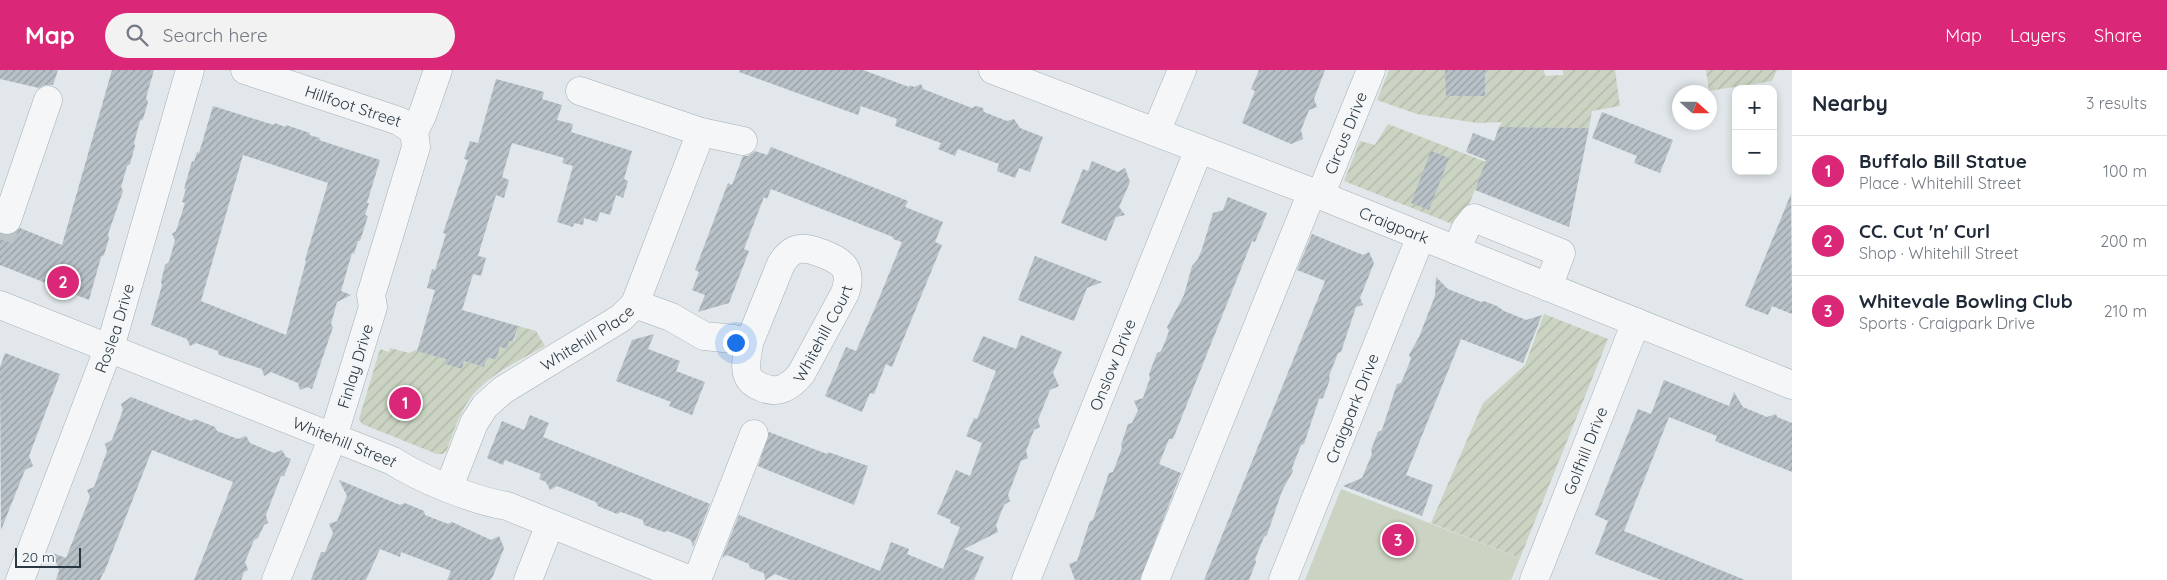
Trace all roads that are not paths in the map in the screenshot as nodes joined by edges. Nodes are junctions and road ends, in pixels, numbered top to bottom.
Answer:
1 (190, 70) edge
2 (245, 70) edge
3 (438, 70) edge
4 (1182, 70) edge
5 (1370, 70) edge
6 (1005, 72) edge
7 (580, 91) dead end
8 (48, 100) dead end
9 (701, 132) junction
10 (1156, 132) junction
11 (415, 139) junction
12 (743, 141) dead end
13 (1199, 149) junction
14 (1316, 194) junction
15 (7, 220) tunnel mouth
16 (1421, 236) junction
17 (1456, 250) junction
18 (1548, 287) junction
19 (635, 304) junction
20 (0, 305) edge
21 (1636, 322) junction
22 (750, 343) junction
23 (109, 348) junction
24 (1792, 385) edge
25 (754, 434) dead end
26 (333, 437) junction
27 (449, 487) junction
28 (550, 524) junction
29 (20, 580) edge
30 (276, 580) edge
31 (528, 580) edge
32 (690, 580) edge
33 (697, 580) edge
34 (1026, 580) edge
35 (1155, 580) edge
36 (1283, 580) edge
37 (1534, 580) edge

1 - 23 street, Roslea Drive
2 - 11 street, Hillfoot Street
3 - 11 street, Finlay Drive
4 - 10 street
5 - 14 street, Circus Drive
6 - 10 street, Craigpark
7 - 9 street
8 - 15 street
9 - 12 street
9 - 19 street, Whitehill Place
10 - 13 street, Craigpark
11 - 26 street, Finlay Drive
13 - 14 street, Craigpark
13 - 34 street, Onslow Drive
14 - 16 street, Craigpark
14 - 35 street, Circus Drive
16 - 17 street, Craigpark
16 - 36 street, Craigpark Drive
17 - 18 street, Craigpark
17 - 18 street
18 - 21 street, Craigpark
19 - 22 street
19 - 27 street, Whitehill Place
20 - 23 street, Whitehill Street
21 - 24 street, Craigpark
21 - 37 street, Golfhill Drive
22 - 22 street, Whitehill Court
23 - 26 street, Whitehill Street
23 - 29 street, Roslea Drive
25 - 33 street
26 - 27 street, Whitehill Street
26 - 30 street, Finlay Drive
27 - 28 street, Whitehill Street
28 - 31 street
28 - 32 street, Whitehill Street

